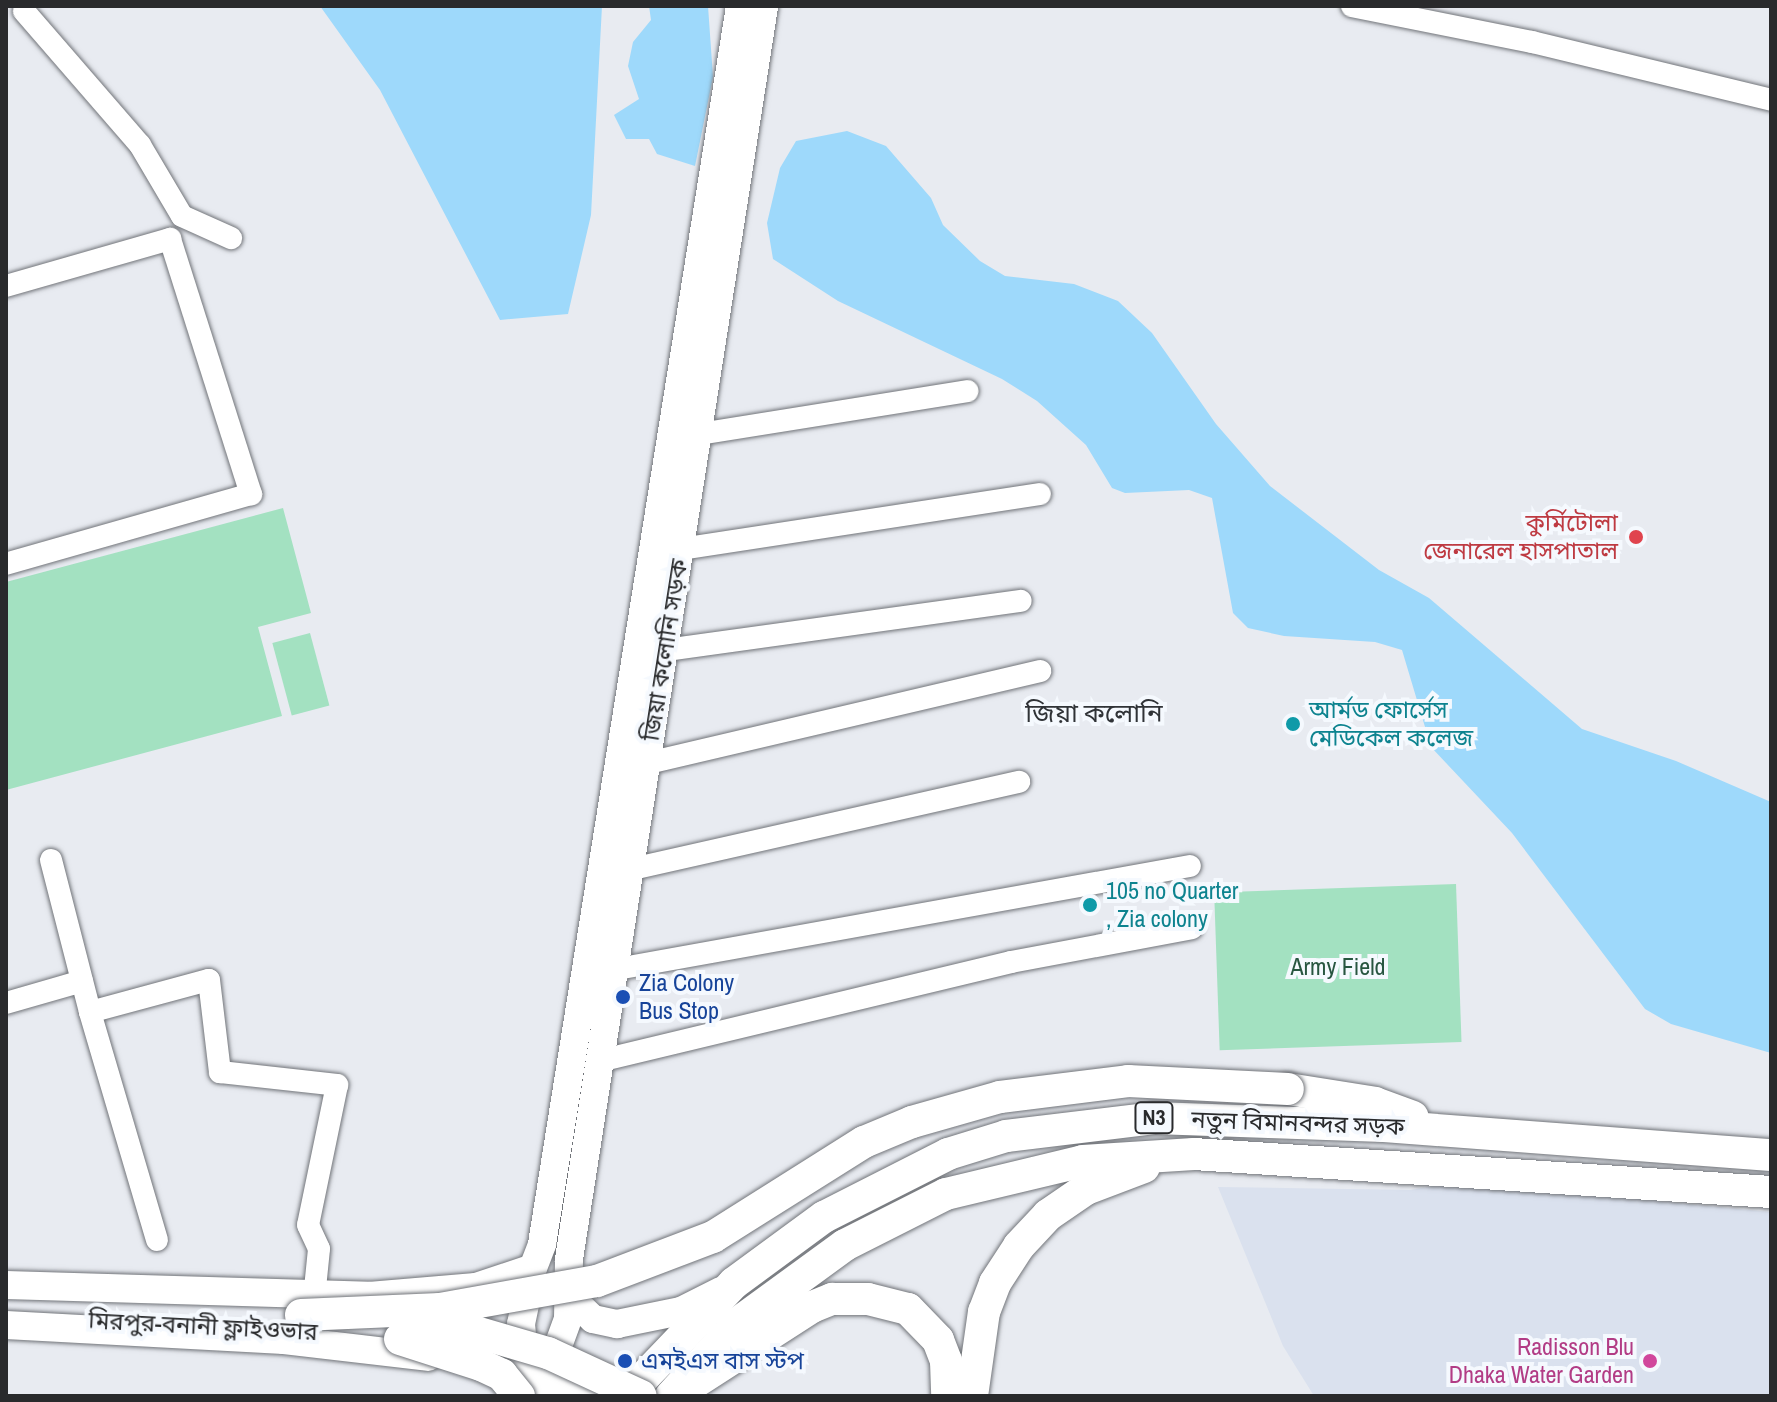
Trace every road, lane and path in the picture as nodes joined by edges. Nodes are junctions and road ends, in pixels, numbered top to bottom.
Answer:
1 (740, 6) edge
2 (764, 6) edge
3 (1352, 6) edge
4 (20, 13) edge
5 (1771, 100) edge
6 (231, 238) dead end
7 (6, 286) edge
8 (968, 391) dead end
9 (693, 435) junction
10 (1040, 494) dead end
11 (681, 549) junction
12 (6, 564) edge
13 (1021, 601) dead end
14 (666, 650) junction
15 (1040, 671) dead end
16 (648, 763) junction
17 (1019, 782) dead end
18 (51, 860) dead end
19 (1190, 866) dead end
20 (632, 869) junction
21 (1192, 928) dead end
22 (617, 969) junction
23 (82, 981) junction
24 (6, 1003) edge
25 (90, 1012) junction
26 (599, 1061) junction
27 (1440, 1129) junction
28 (1736, 1153) junction
29 (1194, 1154) junction
30 (1771, 1155) edge
31 (1733, 1190) junction
32 (1771, 1192) edge
33 (157, 1240) dead end
34 (538, 1256) junction
35 (734, 1283) junction
36 (6, 1285) edge
37 (567, 1294) junction
38 (6, 1297) edge
39 (308, 1306) junction
40 (6, 1317) edge
41 (6, 1325) edge
42 (400, 1339) junction
43 (528, 1392) edge
44 (674, 1392) edge
45 (599, 1396) edge
46 (626, 1396) edge
47 (641, 1396) edge
48 (947, 1396) edge
49 (972, 1396) edge

1 - 34 main road, জিয়া কলোনি সড়ক
2 - 9 main road, জিয়া কলোনি সড়ক
3 - 5 street
4 - 6 street
7 - 12 street
8 - 9 street
9 - 11 main road, জিয়া কলোনি সড়ক
10 - 11 street
11 - 14 main road, জিয়া কলোনি সড়ক
13 - 14 street
14 - 16 main road, জিয়া কলোনি সড়ক
15 - 16 street
16 - 20 main road, জিয়া কলোনি সড়ক
17 - 20 street
18 - 23 street
19 - 22 street
20 - 22 main road, জিয়া কলোনি সড়ক
21 - 26 street
22 - 26 main road, জিয়া কলোনি সড়ক
23 - 24 street
23 - 25 street
25 - 33 street
25 - 39 street
26 - 37 main road, জিয়া কলোনি সড়ক
27 - 28 highway, নতুন বিমানবন্দর সড়ক / N3
27 - 35 highway, নতুন বিমানবন্দর সড়ক / N3
27 - 39 highway, bridge
28 - 30 highway, নতুন বিমানবন্দর সড়ক / N3
28 - 31 highway
29 - 31 highway, নতুন বিমানবন্দর সড়ক / N3
29 - 44 highway, নতুন বিমানবন্দর সড়ক / N3
29 - 49 highway
31 - 32 highway, নতুন বিমানবন্দর সড়ক / N3
34 - 39 main road
34 - 43 main road, জিয়া কলোনি সড়ক
35 - 37 main road
35 - 46 highway, নতুন বিমানবন্দর সড়ক / N3
36 - 39 main road
37 - 43 main road, জিয়া কলোনি সড়ক
38 - 39 main road, মিরপুর-বনানী ফ্লাইওভার
39 - 47 highway, bridge
40 - 42 main road, মিরপুর-বনানী ফ্লাইওভার
41 - 43 main road
42 - 43 highway, bridge
42 - 45 highway, bridge
43 - 45 main road
44 - 48 highway

